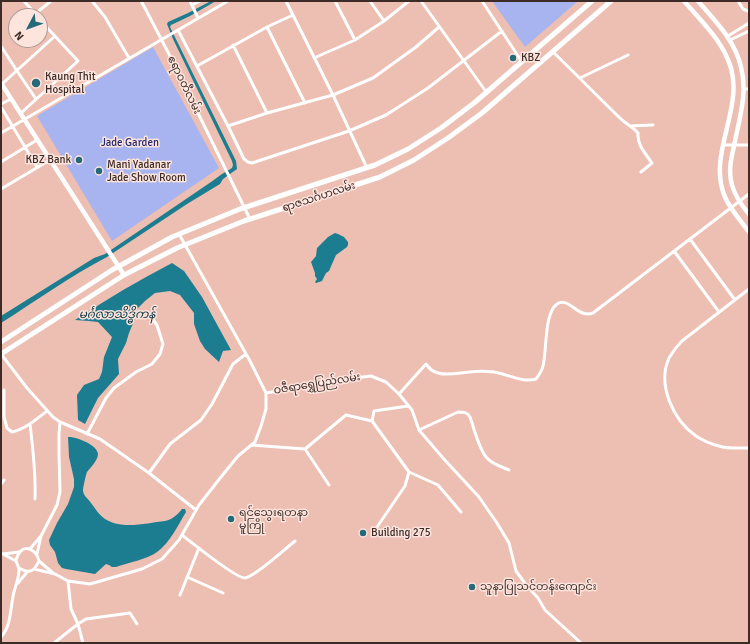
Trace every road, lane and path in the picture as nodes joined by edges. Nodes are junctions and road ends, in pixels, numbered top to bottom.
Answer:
1 (51, 1) edge
2 (92, 1) edge
3 (141, 1) edge
4 (190, 1) edge
5 (200, 1) edge
6 (228, 1) edge
7 (286, 1) edge
8 (335, 1) edge
9 (370, 1) edge
10 (409, 1) edge
11 (421, 1) edge
12 (482, 1) edge
13 (592, 1) edge
14 (611, 1) edge
15 (684, 1) edge
16 (698, 1) edge
17 (738, 1) edge
18 (192, 5) junction
19 (44, 8) edge
20 (749, 10) edge
21 (293, 15) junction
22 (198, 18) junction
23 (384, 21) junction
24 (749, 23) edge
25 (267, 27) junction
26 (439, 27) junction
27 (48, 29) edge
28 (178, 30) junction
29 (502, 31) junction
30 (749, 31) edge
31 (55, 36) junction
32 (729, 38) junction
33 (161, 39) junction
34 (355, 40) junction
35 (233, 45) junction
36 (1, 46) edge
37 (553, 52) junction
38 (628, 55) dead end
39 (130, 58) junction
40 (314, 58) junction
41 (463, 60) junction
42 (522, 62) junction
43 (197, 66) junction
44 (17, 71) junction
45 (580, 78) junction
46 (2, 83) edge
47 (746, 89) edge
48 (486, 93) junction
49 (333, 95) junction
50 (11, 99) junction
51 (36, 99) junction
52 (305, 103) junction
53 (1, 106) edge
54 (21, 113) junction
55 (267, 113) junction
56 (24, 119) junction
57 (653, 125) dead end
58 (13, 126) junction
59 (228, 126) junction
60 (630, 126) junction
61 (350, 131) junction
62 (1, 133) edge
63 (37, 140) junction
64 (723, 145) junction
65 (734, 146) junction
66 (749, 146) edge
67 (25, 148) junction
68 (50, 160) junction
69 (1, 162) edge
70 (37, 167) junction
71 (367, 168) junction
72 (641, 172) dead end
73 (1, 189) edge
74 (749, 194) edge
75 (740, 201) junction
76 (245, 208) junction
77 (732, 208) junction
78 (749, 214) edge
79 (250, 219) junction
80 (749, 232) edge
81 (179, 234) junction
82 (690, 239) junction
83 (186, 244) junction
84 (674, 251) junction
85 (119, 266) junction
86 (124, 275) junction
87 (749, 289) edge
88 (735, 300) junction
89 (720, 312) junction
90 (148, 313) dead end
91 (1, 342) edge
92 (1, 354) edge
93 (246, 354) junction
94 (4, 390) dead end
95 (266, 393) junction
96 (399, 394) junction
97 (408, 406) junction
98 (47, 411) junction
99 (372, 421) junction
100 (60, 422) junction
101 (30, 424) junction
102 (419, 430) junction
103 (87, 434) junction
104 (251, 446) junction
105 (749, 448) edge
106 (305, 449) junction
107 (509, 470) dead end
108 (409, 472) junction
109 (149, 473) junction
110 (4, 480) dead end
111 (1, 484) edge
112 (330, 485) dead end
113 (36, 499) dead end
114 (196, 510) junction
115 (461, 512) dead end
116 (375, 530) dead end
117 (182, 535) junction
118 (41, 536) junction
119 (295, 541) dead end
120 (199, 548) junction
121 (30, 549) junction
122 (20, 552) junction
123 (2, 553) edge
124 (37, 554) junction
125 (16, 561) junction
126 (39, 561) junction
127 (19, 568) junction
128 (34, 569) junction
129 (28, 571) junction
130 (54, 574) junction
131 (187, 577) junction
132 (68, 581) junction
133 (17, 584) junction
134 (223, 593) dead end
135 (180, 595) dead end
136 (78, 624) junction
137 (137, 624) dead end
138 (1, 637) edge
139 (54, 643) edge
140 (83, 643) edge
141 (581, 643) edge

1 - 19 street
2 - 39 street
3 - 33 street, ဧရာဝတီလမ်း
4 - 18 street
5 - 18 street
6 - 22 street
7 - 21 street
8 - 34 street
9 - 23 street
10 - 23 street
11 - 26 street
12 - 29 street
13 - 42 main road, ရာဇသင်္ဂဟလမ်း
14 - 37 main road, ရာဇသင်္ဂဟလမ်း
15 - 64 street
16 - 32 street
17 - 20 street
18 - 22 street
21 - 25 street
21 - 40 street
22 - 28 street
23 - 34 street
24 - 32 street
25 - 35 street
25 - 52 street
26 - 41 street
26 - 49 street
27 - 31 street
28 - 33 street
28 - 43 street
29 - 41 street
29 - 42 street
30 - 32 street
31 - 44 street
31 - 51 street
32 - 47 street
33 - 39 street
33 - 76 street, ဧရာဝတီလမ်း
34 - 40 street
35 - 43 street
35 - 55 street
36 - 44 street
37 - 45 street
37 - 79 main road, ရာဇသင်္ဂဟလမ်း
38 - 45 street
39 - 56 street
40 - 49 street
41 - 48 street
41 - 61 street
42 - 48 main road, ရာဇသင်္ဂဟလမ်း
43 - 59 street
44 - 46 street
44 - 51 street
45 - 60 street
46 - 50 street
47 - 65 street
48 - 71 main road, ရာဇသင်္ဂဟလမ်း
49 - 52 street
49 - 61 street
50 - 53 street
50 - 54 street
51 - 54 street
52 - 55 street
53 - 58 street
54 - 56 street
55 - 59 street
56 - 58 street
56 - 63 street
57 - 60 street
58 - 62 street
58 - 67 street
59 - 61 street
60 - 72 street
61 - 71 street
63 - 67 street
63 - 68 street
64 - 65 street
64 - 77 street
65 - 66 street
65 - 75 street
67 - 69 street
67 - 70 street
68 - 70 street
68 - 85 street
70 - 73 street
71 - 76 main road, ရာဇသင်္ဂဟလမ်း
74 - 75 street
75 - 77 street
75 - 78 street
76 - 79 street
76 - 81 main road, ရာဇသင်္ဂဟလမ်း
77 - 80 street
77 - 82 street
79 - 83 main road, ရာဇသင်္ဂဟလမ်း
81 - 83 street, ဝဇီရာရွှေပြည်လမ်း
81 - 85 main road, ရာဇသင်္ဂဟလမ်း
82 - 84 street
82 - 88 street
83 - 86 main road, ရာဇသင်္ဂဟလမ်း
83 - 93 street, ဝဇီရာရွှေပြည်လမ်း
84 - 89 street
84 - 96 street
85 - 86 street
85 - 91 main road, ရာဇသင်္ဂဟလမ်း
86 - 92 main road, ရာဇသင်္ဂဟလမ်း
87 - 88 street
88 - 89 street
89 - 105 street
90 - 103 street
92 - 98 street
93 - 95 street, ဝဇီရာရွှေပြည်လမ်း
93 - 109 street
94 - 101 street
95 - 96 street, ဝဇီရာရွှေပြည်လမ်း
95 - 104 street
96 - 97 street, ဝဇီရာရွှေပြည်လမ်း
97 - 99 street
97 - 102 street, ဝဇီရာရွှေပြည်လမ်း
98 - 100 street
98 - 101 street
99 - 106 street
99 - 108 street
100 - 103 street
100 - 118 street
101 - 113 street
102 - 107 street
102 - 141 street, ဝဇီရာရွှေပြည်လမ်း
103 - 109 street
104 - 106 street
104 - 114 street
106 - 112 street
108 - 115 street
108 - 116 street
109 - 114 street
110 - 111 street
114 - 117 street
117 - 120 street
117 - 132 street
118 - 121 street
118 - 124 street
119 - 120 street
120 - 131 street
121 - 122 street
121 - 124 street
122 - 123 street
122 - 125 street
123 - 125 street
124 - 126 street
125 - 127 street
126 - 128 street
126 - 130 street
127 - 129 street
127 - 133 street
128 - 129 street
128 - 130 street
129 - 133 street
130 - 132 street
131 - 134 street
131 - 135 street
132 - 136 street
133 - 138 street
136 - 137 street
136 - 139 street
136 - 140 street

